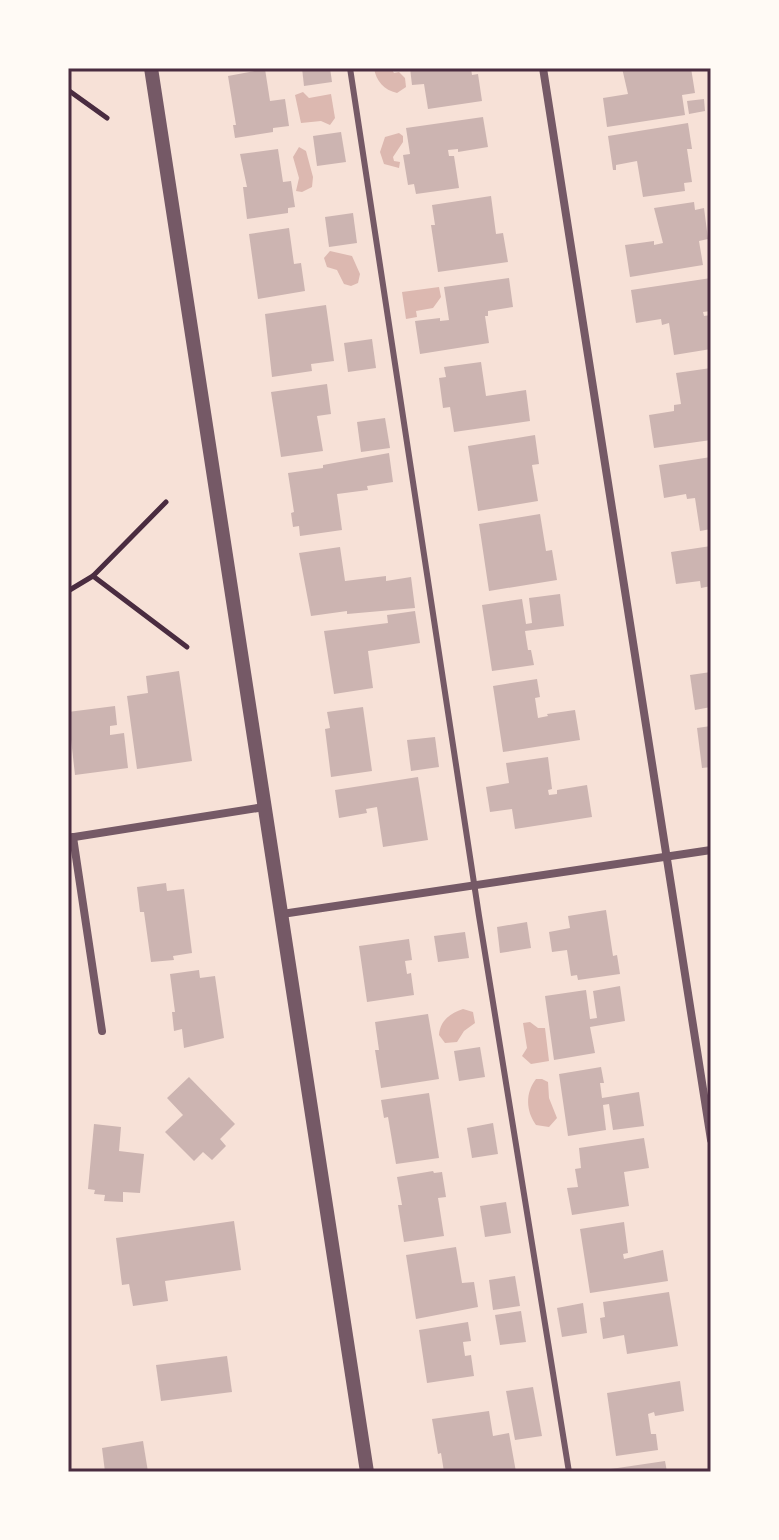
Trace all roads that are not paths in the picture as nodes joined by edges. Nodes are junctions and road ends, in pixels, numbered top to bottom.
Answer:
1 (151, 68) edge
2 (350, 68) edge
3 (543, 68) edge
4 (264, 807) junction
5 (71, 838) edge
6 (711, 850) edge
7 (667, 857) junction
8 (474, 886) junction
9 (282, 914) junction
10 (102, 1031) dead end
11 (711, 1140) edge
12 (367, 1472) edge
13 (569, 1472) edge

1 - 4 street
2 - 8 lane
3 - 7 street
4 - 5 street
4 - 9 street
5 - 10 street
6 - 7 street
7 - 8 street
7 - 11 street
8 - 9 street
8 - 13 lane
9 - 12 street

